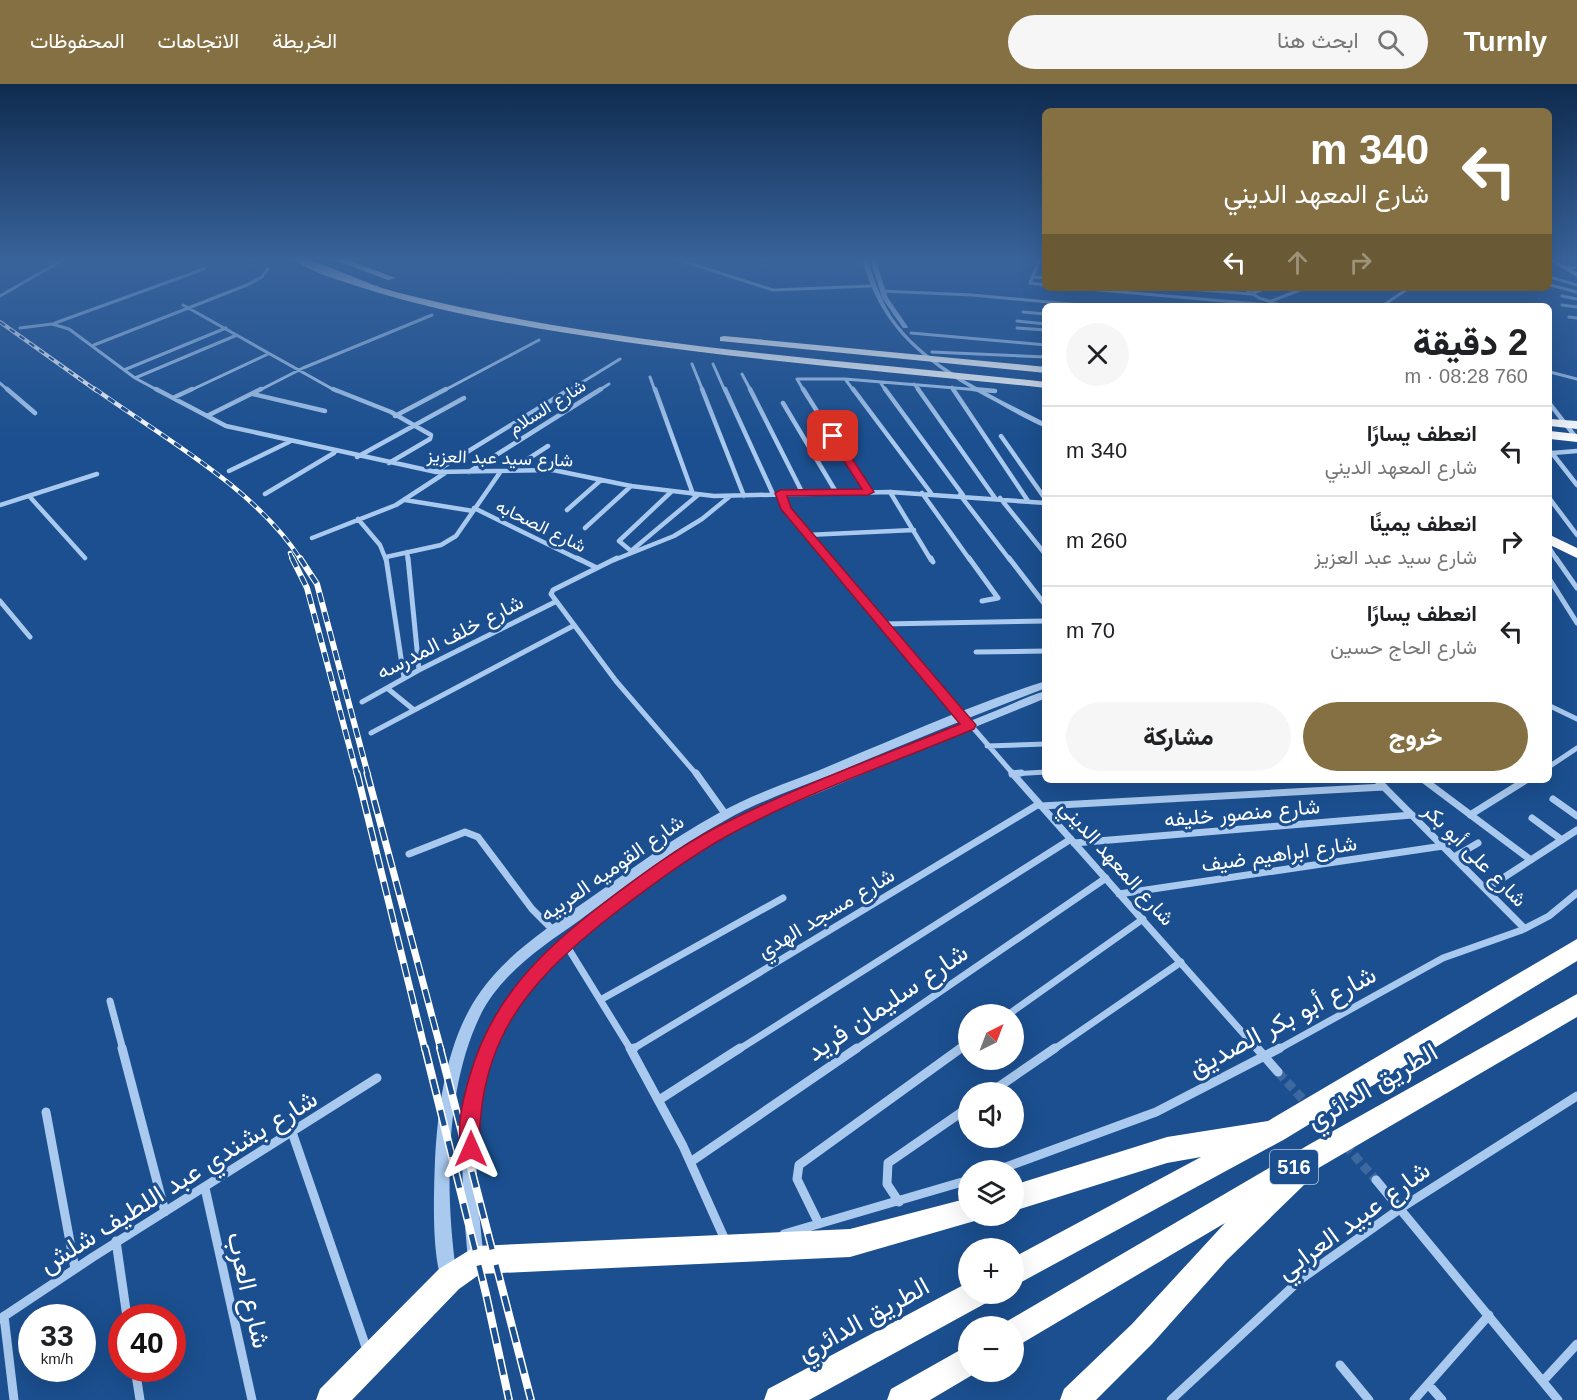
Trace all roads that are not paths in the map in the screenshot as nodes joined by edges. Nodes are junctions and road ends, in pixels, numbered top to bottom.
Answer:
1 (65, 319) edge
2 (160, 319) edge
3 (211, 319) edge
4 (421, 319) edge
5 (507, 319) edge
6 (582, 319) edge
7 (889, 319) edge
8 (899, 319) edge
9 (1017, 321) dead end
10 (52, 324) junction
11 (1042, 324) edge
12 (20, 328) dead end
13 (226, 328) junction
14 (1017, 328) dead end
15 (1042, 330) edge
16 (910, 333) junction
17 (237, 335) junction
18 (684, 335) dead end
19 (714, 338) dead end
20 (539, 340) dead end
21 (94, 345) junction
22 (1042, 345) edge
23 (932, 352) junction
24 (268, 354) junction
25 (1042, 357) edge
26 (620, 359) dead end
27 (692, 364) dead end
28 (713, 364) dead end
29 (123, 370) junction
30 (1042, 370) edge
31 (298, 371) junction
32 (1552, 373) edge
33 (742, 374) dead end
34 (650, 377) dead end
35 (135, 378) junction
36 (845, 379) junction
37 (1577, 380) edge
38 (880, 382) junction
39 (0, 383) edge
40 (609, 384) dead end
41 (914, 384) junction
42 (1042, 384) edge
43 (952, 387) junction
44 (981, 390) junction
45 (995, 391) junction
46 (253, 394) junction
47 (175, 397) junction
48 (464, 398) dead end
49 (783, 403) dead end
50 (1552, 407) edge
51 (325, 411) dead end
52 (35, 413) dead end
53 (1552, 415) edge
54 (207, 416) junction
55 (395, 416) junction
56 (1042, 416) edge
57 (1577, 417) edge
58 (1552, 423) edge
59 (413, 424) junction
60 (1042, 424) edge
61 (1577, 425) edge
62 (1552, 435) edge
63 (1001, 436) dead end
64 (1577, 439) edge
65 (289, 442) junction
66 (548, 446) dead end
67 (1577, 451) edge
68 (335, 452) junction
69 (1552, 452) edge
70 (1552, 454) edge
71 (357, 457) junction
72 (389, 463) junction
73 (229, 471) dead end
74 (436, 471) junction
75 (501, 471) junction
76 (510, 471) junction
77 (445, 472) junction
78 (468, 472) junction
79 (97, 474) dead end
80 (600, 480) junction
81 (1577, 485) edge
82 (631, 486) junction
83 (671, 492) junction
84 (801, 492) junction
85 (836, 492) junction
86 (868, 492) junction
87 (890, 492) junction
88 (922, 493) junction
89 (931, 493) junction
90 (266, 494) dead end
91 (776, 494) junction
92 (695, 495) junction
93 (962, 495) junction
94 (729, 496) junction
95 (744, 496) junction
96 (1042, 496) edge
97 (30, 497) junction
98 (997, 498) junction
99 (405, 500) junction
100 (1028, 501) junction
101 (1042, 502) edge
102 (1552, 502) edge
103 (0, 505) edge
104 (474, 510) junction
105 (567, 510) dead end
106 (358, 519) junction
107 (585, 528) dead end
108 (914, 530) junction
109 (807, 535) junction
110 (1577, 535) edge
111 (312, 538) dead end
112 (1552, 540) edge
113 (1042, 550) edge
114 (631, 551) junction
115 (407, 552) junction
116 (1552, 552) edge
117 (1577, 554) edge
118 (386, 557) junction
119 (86, 558) dead end
120 (933, 562) dead end
121 (595, 567) junction
122 (1552, 583) edge
123 (1577, 588) edge
124 (0, 600) edge
125 (982, 601) dead end
126 (1042, 601) edge
127 (555, 602) junction
128 (1042, 621) edge
129 (1577, 623) edge
130 (883, 624) junction
131 (573, 626) junction
132 (30, 637) dead end
133 (1042, 651) edge
134 (976, 652) dead end
135 (419, 670) junction
136 (404, 678) junction
137 (1042, 686) edge
138 (387, 688) junction
139 (1042, 695) edge
140 (362, 702) dead end
141 (1552, 707) edge
142 (414, 710) junction
143 (1577, 719) edge
144 (965, 720) junction
145 (371, 733) dead end
146 (1042, 744) edge
147 (987, 746) junction
148 (1577, 748) edge
149 (1552, 764) edge
150 (1042, 772) edge
151 (1012, 774) junction
152 (1382, 783) edge
153 (1429, 783) edge
154 (1521, 783) edge
155 (1553, 799) dead end
156 (1040, 805) junction
157 (726, 815) junction
158 (1412, 815) junction
159 (1470, 815) junction
160 (1577, 816) edge
161 (1532, 818) dead end
162 (1577, 830) edge
163 (1562, 840) junction
164 (1073, 841) junction
165 (1478, 843) dead end
166 (1443, 846) junction
167 (409, 854) dead end
168 (1454, 857) junction
169 (1532, 860) junction
170 (1106, 878) junction
171 (1486, 889) junction
172 (1577, 893) edge
173 (1119, 894) junction
174 (783, 898) dead end
175 (1143, 919) junction
176 (1524, 928) junction
177 (554, 931) junction
178 (564, 943) junction
179 (1577, 949) edge
180 (1181, 962) junction
181 (602, 999) junction
182 (110, 1001) dead end
183 (1023, 1004) edge
184 (1577, 1005) edge
185 (631, 1050) junction
186 (958, 1051) edge
187 (1264, 1057) junction
188 (1278, 1072) tunnel mouth
189 (377, 1078) dead end
190 (1006, 1082) edge
191 (1577, 1096) edge
192 (659, 1100) junction
193 (46, 1112) dead end
194 (958, 1115) edge
195 (1276, 1130) junction
196 (293, 1135) junction
197 (1319, 1153) junction
198 (1024, 1160) edge
199 (692, 1161) junction
200 (1376, 1180) tunnel mouth
201 (958, 1183) edge
202 (205, 1188) junction
203 (1024, 1195) edge
204 (899, 1202) junction
205 (1401, 1208) junction
206 (165, 1212) junction
207 (958, 1214) edge
208 (819, 1224) junction
209 (116, 1241) junction
210 (729, 1249) junction
211 (476, 1260) junction
212 (1024, 1267) edge
213 (75, 1269) junction
214 (449, 1279) junction
215 (958, 1303) edge
216 (125, 1304) edge
217 (1489, 1315) junction
218 (2, 1318) edge
219 (1024, 1328) edge
220 (1577, 1344) edge
221 (371, 1360) junction
222 (1340, 1365) dead end
223 (958, 1367) edge
224 (1543, 1381) junction
225 (137, 1382) edge
226 (1428, 1384) junction
227 (14, 1400) edge
228 (140, 1400) edge
229 (252, 1400) edge
230 (331, 1400) edge
231 (779, 1400) edge
232 (902, 1400) edge
233 (1076, 1400) edge
234 (1171, 1400) edge
235 (1369, 1400) edge
236 (1414, 1400) edge
237 (1442, 1400) edge
238 (1558, 1400) edge

1 - 10 street
2 - 21 street
3 - 13 street
4 - 31 street
5 - 42 highway
6 - 18 highway
7 - 44 street
8 - 16 street
9 - 11 street
10 - 12 street
10 - 21 street, شارع سيد عبد العزيز
13 - 17 street
13 - 29 street
14 - 15 street
16 - 22 street
16 - 23 street
17 - 24 street
17 - 35 street
19 - 30 highway
20 - 55 street
21 - 29 street, شارع سيد عبد العزيز
23 - 25 street
23 - 45 street
24 - 31 street
24 - 47 street
26 - 74 street
27 - 95 street
28 - 91 street, شارع المعهد الديني
29 - 35 street, شارع سيد عبد العزيز
31 - 46 street
31 - 55 street
32 - 37 street
33 - 84 street
34 - 92 street
35 - 47 street, شارع سيد عبد العزيز
36 - 38 street
36 - 86 street
36 - 89 street
38 - 41 street
38 - 93 street
39 - 52 street
40 - 78 street, شارع السلام
41 - 43 street
41 - 98 street
43 - 44 street
43 - 100 street
44 - 45 street
44 - 60 street
45 - 56 street
46 - 51 street
46 - 54 street
47 - 54 street, شارع سيد عبد العزيز
48 - 59 street
49 - 85 street
50 - 64 street
53 - 57 highway
54 - 65 street, شارع سيد عبد العزيز
55 - 59 street
58 - 61 highway
59 - 71 street
59 - 72 street
62 - 64 highway
63 - 96 street
65 - 68 street, شارع سيد عبد العزيز
65 - 73 street
66 - 76 street
67 - 69 street
68 - 71 street, شارع سيد عبد العزيز
68 - 90 street
70 - 81 street
71 - 72 street, شارع سيد عبد العزيز
72 - 74 street, شارع سيد عبد العزيز
74 - 77 street, شارع سيد عبد العزيز
75 - 76 street, شارع سيد عبد العزيز
75 - 78 street, شارع سيد عبد العزيز
75 - 104 street
76 - 80 street, شارع سيد عبد العزيز
77 - 78 street, شارع سيد عبد العزيز
77 - 99 street
79 - 97 street
80 - 82 street, شارع سيد عبد العزيز
80 - 105 street
82 - 83 street, شارع سيد عبد العزيز
82 - 107 street
83 - 92 street, شارع سيد عبد العزيز
83 - 114 street
84 - 85 street, شارع سيد عبد العزيز
84 - 91 street, شارع سيد عبد العزيز
85 - 86 street, شارع سيد عبد العزيز
86 - 87 street, شارع سيد عبد العزيز
87 - 88 street, شارع سيد عبد العزيز
87 - 108 street
88 - 89 street, شارع سيد عبد العزيز
88 - 125 street
89 - 93 street, شارع سيد عبد العزيز
91 - 95 street, شارع سيد عبد العزيز
91 - 109 street, شارع المعهد الديني
92 - 94 street, شارع سيد عبد العزيز
92 - 114 street
93 - 98 street, شارع سيد عبد العزيز
93 - 126 street
94 - 95 street, شارع سيد عبد العزيز
94 - 114 street
97 - 103 street
97 - 119 street
98 - 100 street, شارع سيد عبد العزيز
98 - 113 street
99 - 104 street, شارع الصحابه
99 - 106 street
100 - 101 street, شارع سيد عبد العزيز
102 - 110 street
104 - 115 street
104 - 121 street, شارع الصحابه
106 - 111 street
106 - 118 street
108 - 109 street
108 - 120 street
109 - 130 street, شارع المعهد الديني
112 - 117 highway
114 - 121 street
115 - 118 street
115 - 135 street
116 - 123 street
118 - 136 street
121 - 127 street
122 - 129 street
124 - 132 street
127 - 131 street
127 - 135 street, شارع خلف المدرسه
128 - 130 street
130 - 144 street, شارع المعهد الديني
131 - 142 street
131 - 157 street
133 - 134 street
135 - 136 street, شارع خلف المدرسه
136 - 138 street, شارع خلف المدرسه
137 - 144 street, شارع القوميه العربيه
138 - 140 street, شارع خلف المدرسه
138 - 142 street
139 - 144 street, شارع القوميه العربيه
141 - 143 street
142 - 145 street
144 - 147 street, شارع المعهد الديني
144 - 157 street, شارع القوميه العربيه
144 - 178 street, شارع القوميه العربيه
146 - 147 street
147 - 151 street, شارع المعهد الديني
148 - 149 street
150 - 151 street
151 - 156 street, شارع المعهد الديني
152 - 156 street
152 - 158 street, شارع على أبو بكر
153 - 159 street
154 - 159 street
155 - 160 street
156 - 164 street, شارع المعهد الديني
156 - 185 street, شارع مسجد الهدي
157 - 177 street, شارع القوميه العربيه
158 - 164 street, شارع منصور خليفه
158 - 166 street, شارع على أبو بكر
159 - 169 street
161 - 163 street
162 - 163 street
163 - 169 street
164 - 170 street, شارع المعهد الديني
164 - 192 street
165 - 168 street
166 - 168 street, شارع على أبو بكر
166 - 173 street, شارع ابراهيم ضيف
167 - 177 street
168 - 171 street, شارع على أبو بكر
169 - 171 street
170 - 173 street, شارع المعهد الديني
170 - 199 street, شارع سليمان فريد
171 - 176 street, شارع على أبو بكر
172 - 176 street, شارع أبو بكر الصديق
173 - 175 street, شارع المعهد الديني
174 - 181 street
175 - 180 street, شارع المعهد الديني
175 - 183 street
176 - 187 street, شارع أبو بكر الصديق
177 - 214 street, شارع القوميه العربيه
178 - 181 street
178 - 211 street, شارع القوميه العربيه
179 - 195 highway, الطريق الدائري / 516
180 - 187 street, شارع المعهد الديني
180 - 190 street
181 - 185 street
182 - 206 street
184 - 197 highway, الطريق الدائري / 516
185 - 192 street
186 - 208 street
187 - 188 street, شارع المعهد الديني
187 - 198 street, شارع أبو بكر الصديق
189 - 196 street, شارع بشندي عبد اللطيف شلش
191 - 205 street, شارع عبيد العرابي
192 - 199 street
193 - 213 street
194 - 204 street
195 - 203 highway
195 - 212 highway, الطريق الدائري / 516
196 - 202 street, شارع بشندي عبد اللطيف شلش
196 - 221 street
197 - 219 highway, الطريق الدائري / 516
197 - 233 highway
199 - 210 street
200 - 205 street
201 - 204 street
202 - 206 street, شارع بشندي عبد اللطيف شلش
202 - 229 street, شارع العرب
204 - 208 street
205 - 217 street
205 - 234 street, شارع عبيد العرابي
206 - 209 street, شارع بشندي عبد اللطيف شلش
207 - 210 highway
208 - 210 street
209 - 213 street, شارع بشندي عبد اللطيف شلش
209 - 216 street
210 - 211 highway
211 - 214 highway
213 - 218 street, شارع بشندي عبد اللطيف شلش
214 - 221 highway
215 - 231 highway, الطريق الدائري
217 - 224 street
217 - 226 street
218 - 227 street
220 - 224 street
221 - 230 highway
222 - 235 street
223 - 232 highway
224 - 238 street
225 - 228 street
226 - 236 street
226 - 237 street

